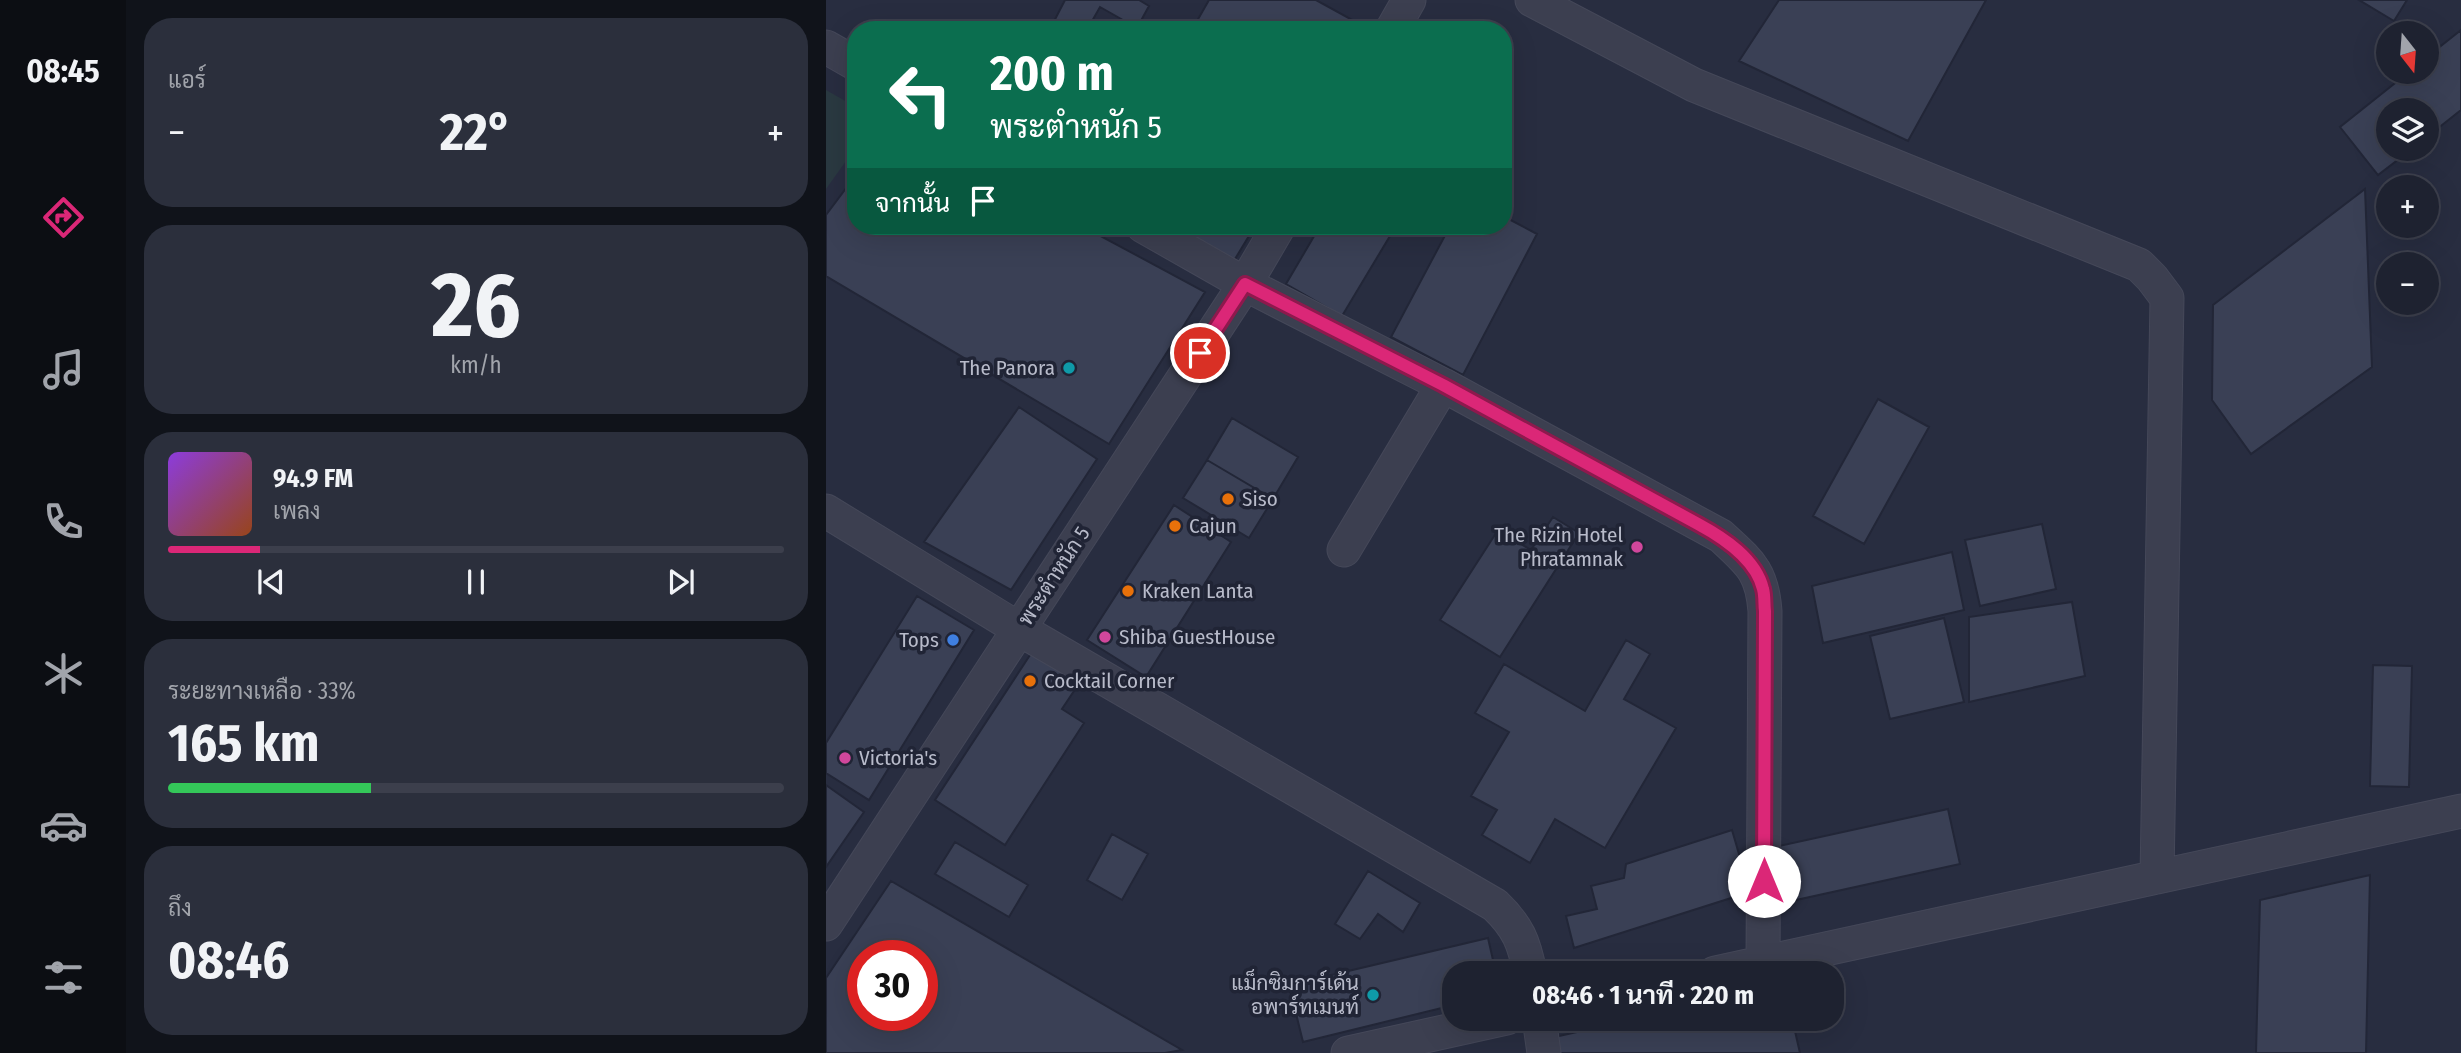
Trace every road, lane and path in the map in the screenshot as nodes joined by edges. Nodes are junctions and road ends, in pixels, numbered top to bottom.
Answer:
1 (1409, 0) edge
2 (1532, 0) edge
3 (1397, 21) edge
4 (826, 47) edge
5 (847, 59) edge
6 (1159, 235) edge
7 (1274, 235) edge
8 (1245, 284) junction
9 (1443, 385) junction
10 (826, 511) edge
11 (1344, 550) dead end
12 (1019, 629) junction
13 (2461, 811) edge
14 (2157, 877) junction
15 (826, 924) edge
16 (1528, 961) edge
17 (1763, 961) edge
18 (1768, 961) edge
19 (1448, 1031) edge
20 (1541, 1031) edge
21 (1349, 1053) edge
22 (1544, 1053) edge

1 - 3 street
2 - 14 street
4 - 5 street
6 - 8 street
7 - 8 street, พระตำหนัก 5
8 - 9 street
8 - 12 street, พระตำหนัก 5
9 - 11 street
9 - 17 street
10 - 12 street
12 - 15 street, พระตำหนัก 5
12 - 16 street
13 - 14 street
14 - 18 street
19 - 21 street
20 - 22 street

